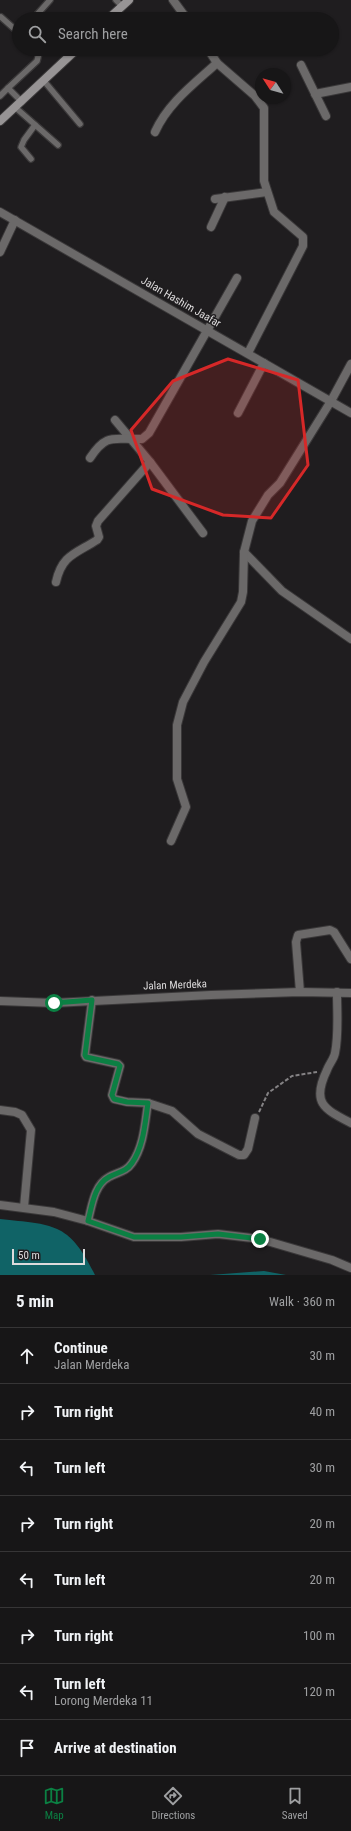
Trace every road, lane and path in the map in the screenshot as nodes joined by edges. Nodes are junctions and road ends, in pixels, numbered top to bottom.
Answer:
1 (50, 0) edge
2 (173, 0) edge
3 (122, 2) edge
4 (39, 12) edge
5 (114, 12) edge
6 (182, 12) edge
7 (1, 17) edge
8 (12, 27) edge
9 (38, 56) edge
10 (70, 56) edge
11 (212, 56) edge
12 (217, 63) junction
13 (301, 65) dead end
14 (44, 81) junction
15 (351, 87) edge
16 (8, 88) junction
17 (315, 94) junction
18 (0, 96) edge
19 (19, 105) junction
20 (326, 116) dead end
21 (0, 121) edge
22 (80, 124) dead end
23 (35, 125) junction
24 (155, 132) dead end
25 (58, 145) dead end
26 (31, 159) dead end
27 (267, 192) junction
28 (225, 197) junction
29 (215, 199) dead end
30 (0, 212) edge
31 (15, 220) junction
32 (211, 227) dead end
33 (0, 252) edge
34 (237, 278) dead end
35 (208, 330) junction
36 (248, 353) junction
37 (264, 363) junction
38 (351, 364) edge
39 (331, 401) junction
40 (238, 413) dead end
41 (351, 413) edge
42 (115, 420) dead end
43 (132, 439) junction
44 (90, 458) dead end
45 (150, 462) junction
46 (203, 533) dead end
47 (244, 552) junction
48 (56, 582) dead end
49 (351, 639) edge
50 (171, 841) dead end
51 (351, 958) edge
52 (300, 992) junction
53 (337, 992) junction
54 (351, 993) edge
55 (92, 1000) junction
56 (0, 1001) edge
57 (326, 1071) junction
58 (148, 1103) junction
59 (0, 1110) edge
60 (255, 1118) joint
61 (351, 1123) edge
62 (0, 1205) edge
63 (24, 1207) junction
64 (88, 1221) junction
65 (351, 1268) edge

1 - 4 lane
2 - 6 street
3 - 5 main road
7 - 8 lane
9 - 16 lane
10 - 14 main road
11 - 12 street
12 - 24 street
12 - 27 street
13 - 17 street
14 - 19 main road
14 - 22 lane
15 - 17 street
16 - 18 lane
16 - 19 lane
17 - 20 street
19 - 21 main road
19 - 23 lane
23 - 25 lane
23 - 26 lane
27 - 28 street
27 - 36 street
28 - 29 street
28 - 32 street
30 - 31 street, Jalan Hashim Jaafar
31 - 33 street
31 - 35 street, Jalan Hashim Jaafar
34 - 35 street
35 - 36 street, Jalan Hashim Jaafar
35 - 43 street
36 - 37 street, Jalan Hashim Jaafar
37 - 39 street, Jalan Hashim Jaafar
37 - 40 street
38 - 39 street
39 - 41 street, Jalan Hashim Jaafar
39 - 47 street
42 - 43 street
43 - 44 street
43 - 45 street
45 - 46 street
45 - 48 street
47 - 49 street
47 - 50 street
51 - 52 street
52 - 53 street, Jalan Merdeka
52 - 55 street, Jalan Merdeka
53 - 54 street, Jalan Merdeka
53 - 57 street
55 - 56 street, Jalan Merdeka
55 - 58 street
57 - 60 path
57 - 61 street
58 - 60 street
58 - 64 street
59 - 63 street
62 - 63 street
63 - 64 street
64 - 65 street

